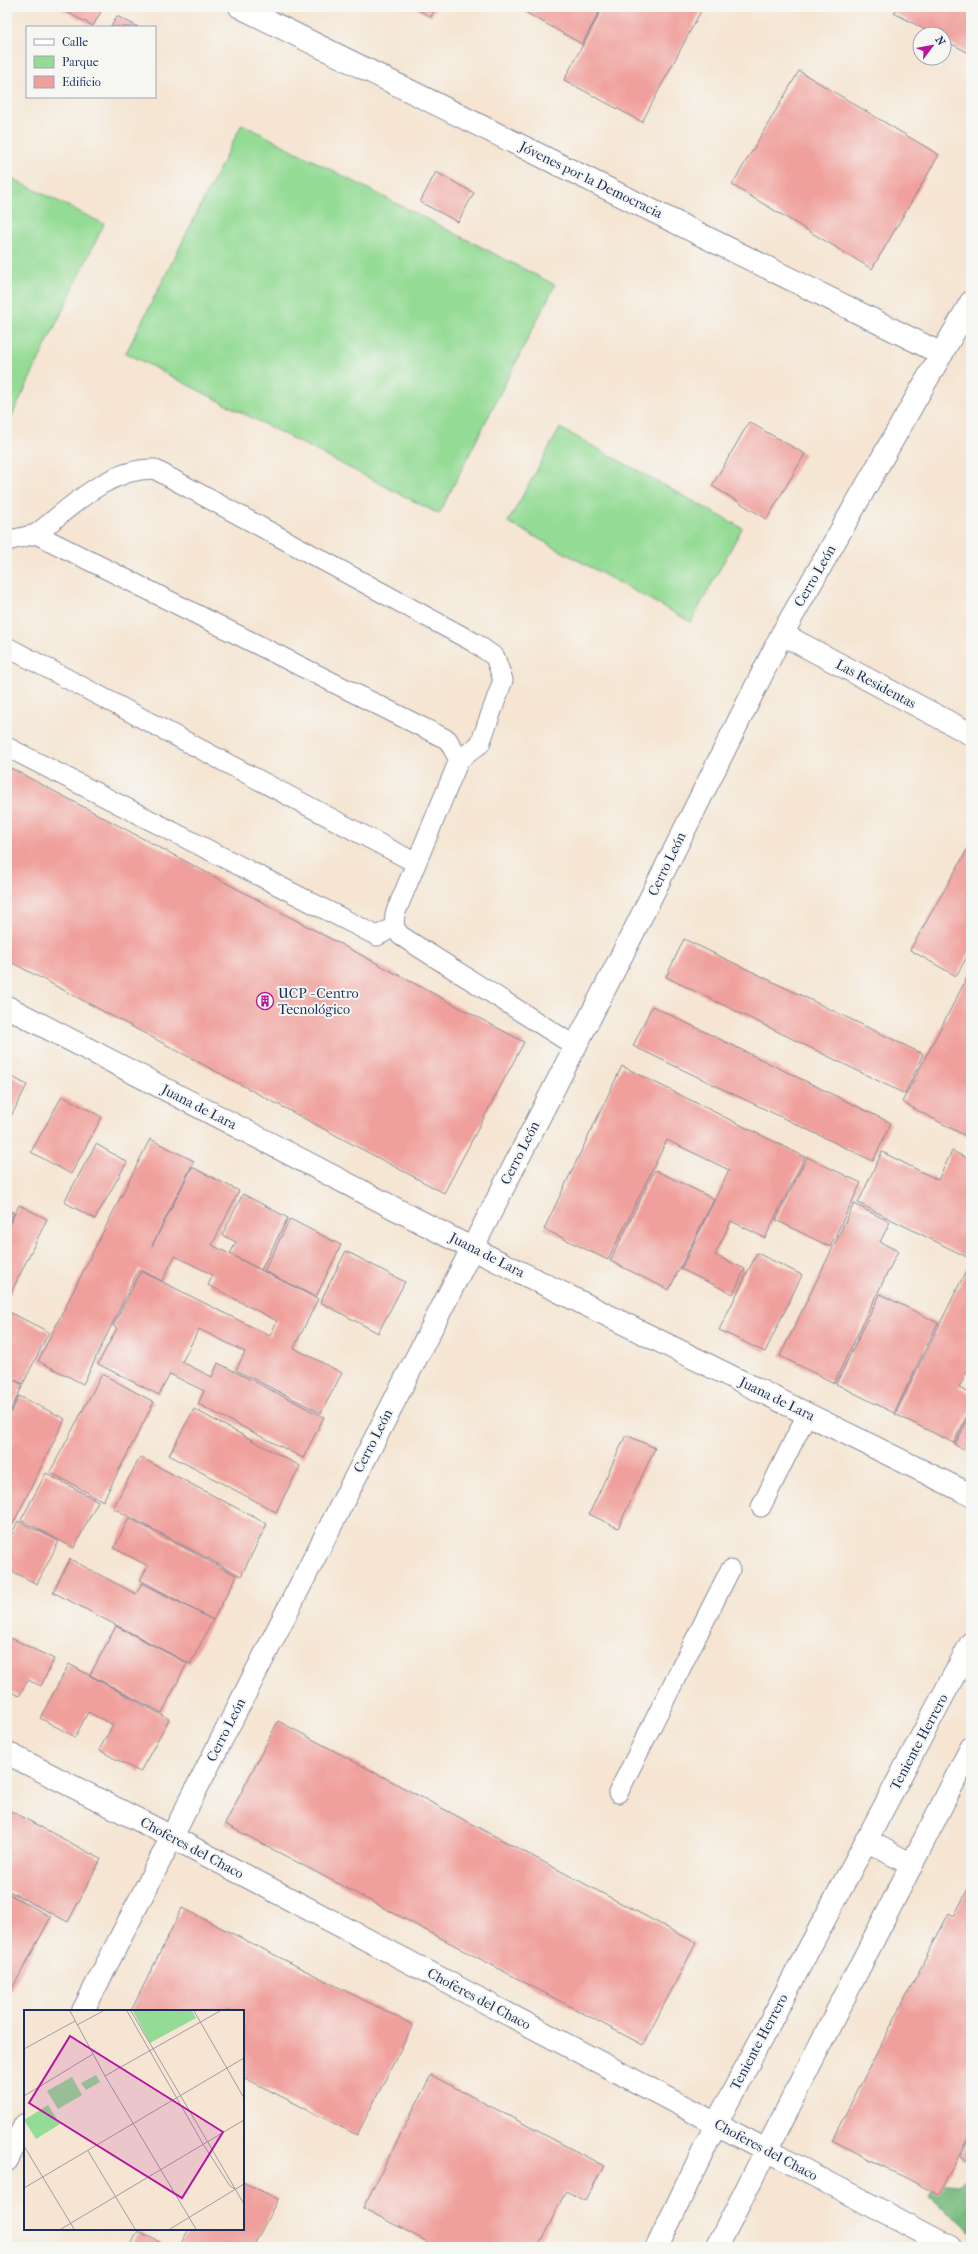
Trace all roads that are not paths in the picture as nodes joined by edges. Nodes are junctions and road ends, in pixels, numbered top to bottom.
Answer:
1 (240, 7) edge
2 (971, 302) edge
3 (942, 354) junction
4 (36, 534) junction
5 (7, 541) edge
6 (782, 634) junction
7 (7, 647) edge
8 (971, 734) edge
9 (7, 746) edge
10 (459, 760) junction
11 (416, 863) junction
12 (394, 927) junction
13 (7, 1007) edge
14 (575, 1046) junction
15 (471, 1248) junction
16 (807, 1414) junction
17 (971, 1495) edge
18 (761, 1507) dead end
19 (730, 1570) dead end
20 (971, 1643) edge
21 (971, 1748) edge
22 (7, 1753) edge
23 (618, 1793) dead end
24 (172, 1837) junction
25 (866, 1840) junction
26 (912, 1865) junction
27 (84, 2010) edge
28 (716, 2124) junction
29 (24, 2127) edge
30 (766, 2150) junction
31 (7, 2160) edge
32 (657, 2247) edge
33 (717, 2247) edge
34 (950, 2247) edge

1 - 3 street, Jóvenes por la Democracia
2 - 3 street, Cerro León
3 - 6 street, Cerro León
4 - 5 lane
4 - 10 lane
4 - 10 lane
6 - 8 street, Las Residentas
6 - 14 street, Cerro León
7 - 11 lane
9 - 12 lane
10 - 11 lane
11 - 12 lane
12 - 14 lane
13 - 15 street, Juana de Lara
14 - 15 street, Cerro León
15 - 16 street, Juana de Lara
15 - 24 street, Cerro León
16 - 17 street, Juana de Lara
16 - 18 lane
19 - 23 lane
20 - 25 street, Teniente Herrero
21 - 26 street
22 - 24 street, Choferes del Chaco
24 - 27 street, Cerro León
24 - 28 street, Choferes del Chaco
25 - 26 street
25 - 28 street, Teniente Herrero
26 - 30 street
28 - 30 street, Choferes del Chaco
28 - 32 street, Teniente Herrero
29 - 31 street
30 - 33 street
30 - 34 street, Choferes del Chaco

